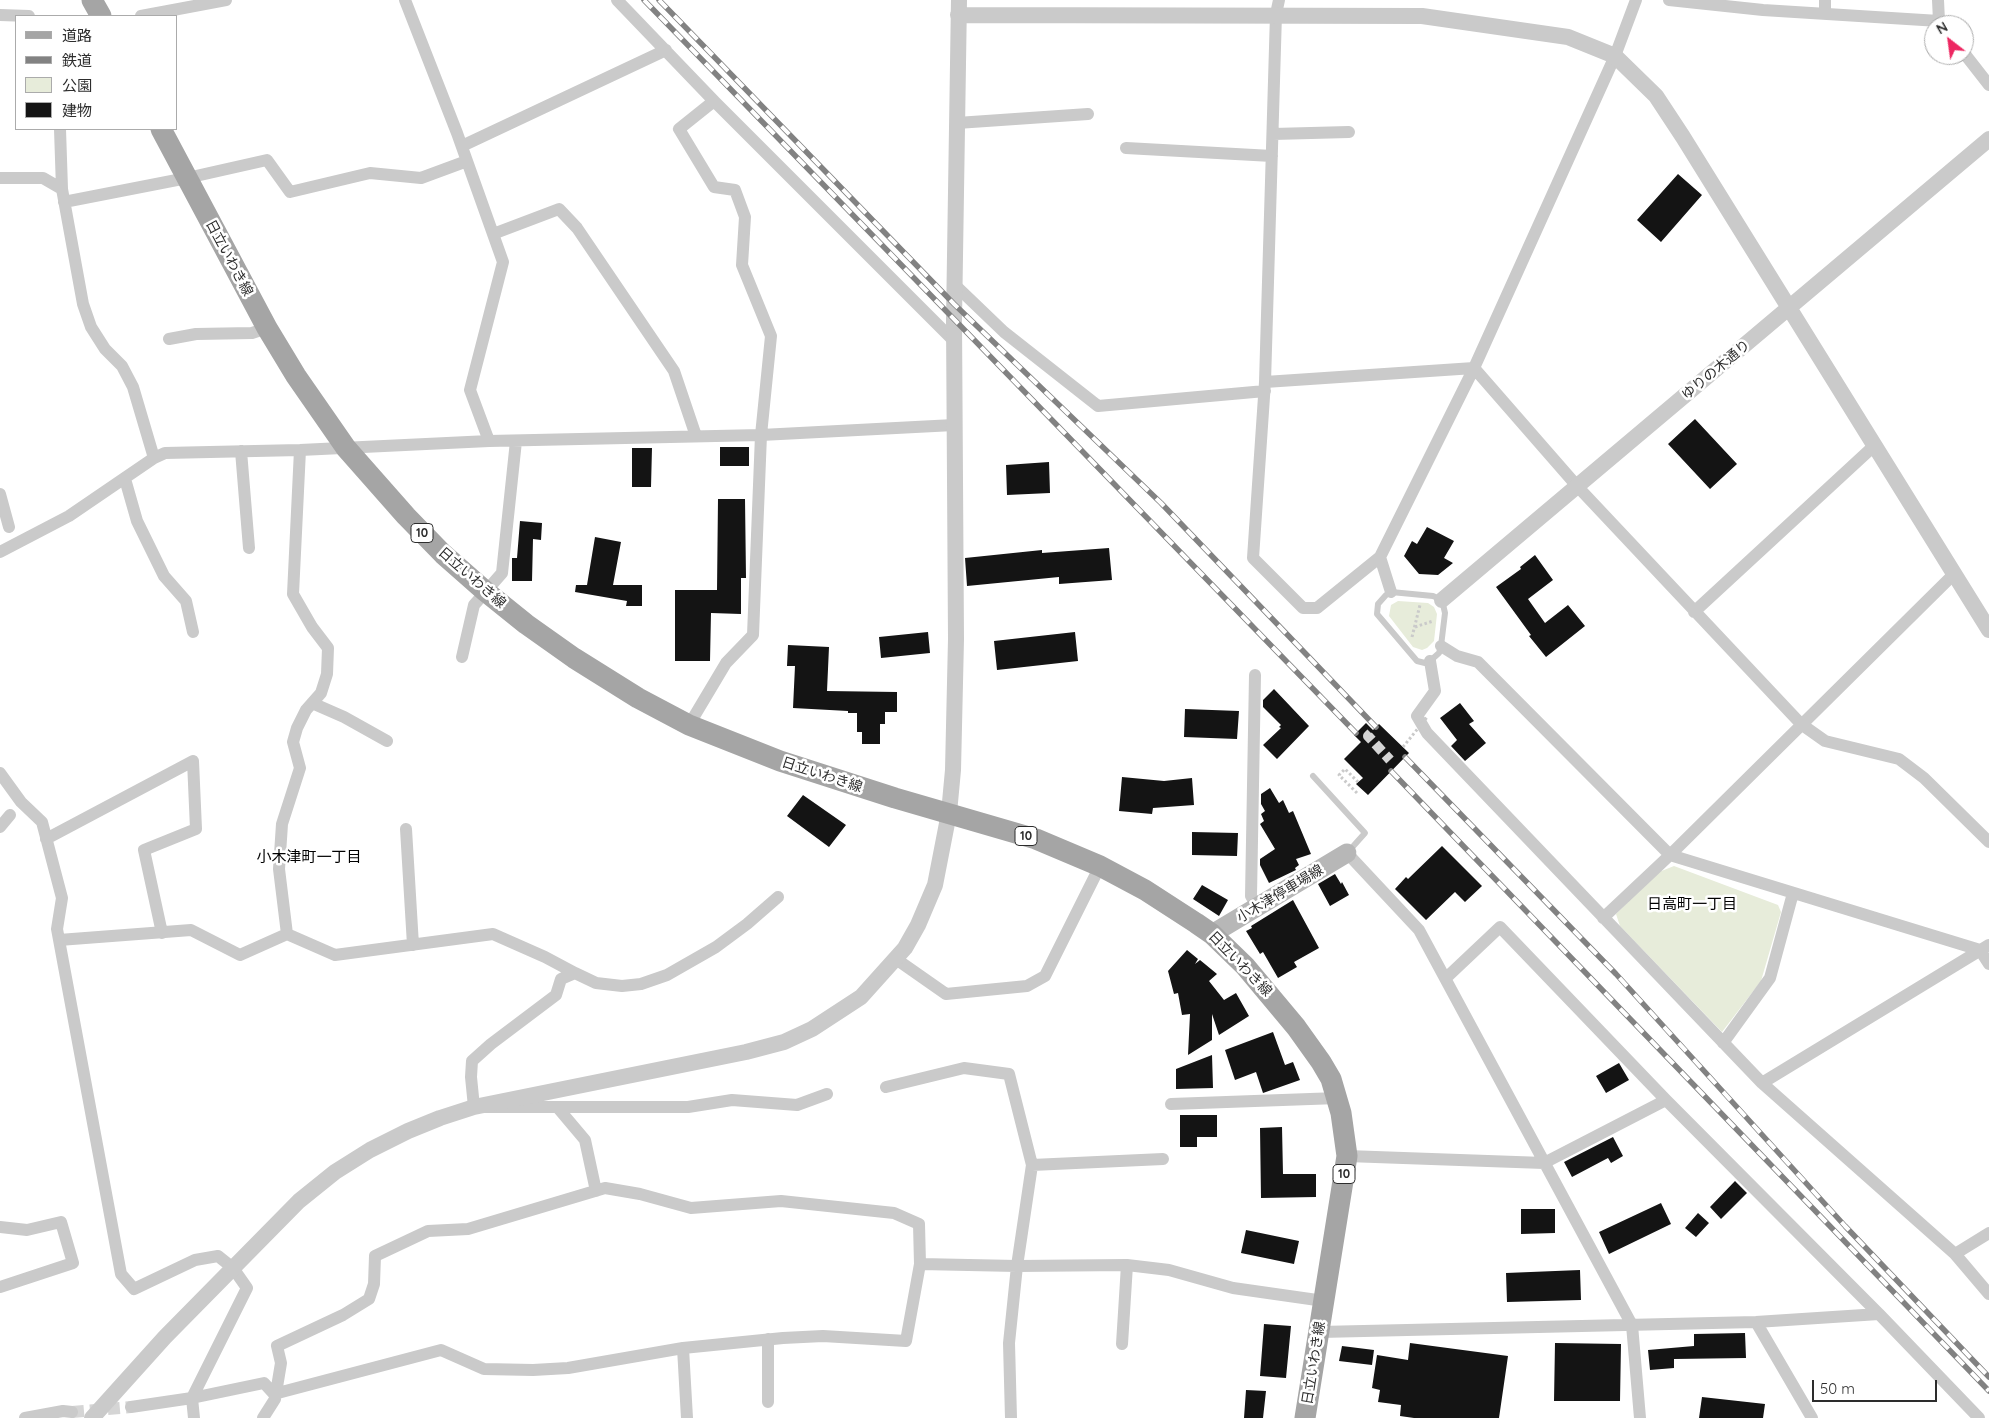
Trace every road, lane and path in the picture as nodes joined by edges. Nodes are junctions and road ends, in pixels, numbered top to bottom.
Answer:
1 (226, 0) edge
2 (405, 0) edge
3 (617, 0) edge
4 (1636, 0) edge
5 (1669, 0) edge
6 (1826, 0) edge
7 (1938, 0) edge
8 (958, 7) edge
9 (1277, 7) edge
10 (1825, 14) junction
11 (0, 15) edge
12 (146, 15) edge
13 (1939, 15) edge
14 (15, 16) edge
15 (1924, 22) edge
16 (666, 50) junction
17 (1615, 56) junction
18 (1973, 65) edge
19 (1989, 85) edge
20 (714, 101) junction
21 (1088, 114) dead end
22 (957, 123) junction
23 (60, 130) edge
24 (162, 130) edge
25 (1349, 132) dead end
26 (1273, 134) junction
27 (1989, 139) edge
28 (462, 146) junction
29 (1126, 148) dead end
30 (1272, 156) junction
31 (467, 161) junction
32 (0, 178) edge
33 (187, 178) junction
34 (63, 196) junction
35 (493, 234) junction
36 (955, 285) junction
37 (1790, 308) junction
38 (267, 328) junction
39 (169, 338) dead end
40 (954, 341) junction
41 (1474, 368) junction
42 (1265, 386) junction
43 (954, 425) junction
44 (761, 435) junction
45 (696, 436) junction
46 (489, 441) junction
47 (516, 441) junction
48 (1875, 446) junction
49 (346, 448) junction
50 (300, 450) junction
51 (241, 451) junction
52 (154, 458) junction
53 (125, 479) junction
54 (1577, 486) junction
55 (0, 494) edge
56 (5, 528) edge
57 (30, 538) junction
58 (248, 548) dead end
59 (0, 552) edge
60 (1380, 557) junction
61 (1954, 574) junction
62 (485, 591) junction
63 (1391, 592) junction
64 (1423, 594) junction
65 (1442, 600) junction
66 (1694, 612) junction
67 (1444, 618) junction
68 (1414, 627) junction
69 (1989, 630) edge
70 (193, 632) dead end
71 (1441, 646) junction
72 (1406, 650) junction
73 (462, 657) dead end
74 (1430, 661) junction
75 (1255, 675) dead end
76 (312, 703) junction
77 (1428, 716) dead end
78 (1801, 724) junction
79 (689, 725) junction
80 (387, 741) dead end
81 (1403, 747) dead end
82 (0, 773) edge
83 (1313, 776) dead end
84 (1358, 782) dead end
85 (1357, 793) dead end
86 (949, 813) junction
87 (10, 815) dead end
88 (0, 827) edge
89 (406, 829) dead end
90 (46, 840) junction
91 (1989, 842) edge
92 (1347, 853) junction
93 (1670, 855) junction
94 (1100, 866) junction
95 (1793, 893) junction
96 (778, 897) dead end
97 (1257, 907) junction
98 (1603, 918) junction
99 (162, 932) junction
100 (287, 934) junction
101 (1212, 934) junction
102 (59, 940) junction
103 (414, 945) junction
104 (1984, 948) edge
105 (896, 959) junction
106 (1989, 964) edge
107 (575, 973) junction
108 (1446, 978) junction
109 (1723, 1043) junction
110 (1762, 1083) junction
111 (886, 1087) dead end
112 (827, 1094) dead end
113 (1338, 1098) junction
114 (1666, 1100) junction
115 (1171, 1104) dead end
116 (474, 1107) junction
117 (558, 1108) junction
118 (1346, 1156) junction
119 (1163, 1160) dead end
120 (1544, 1163) junction
121 (1032, 1165) junction
122 (596, 1190) junction
123 (0, 1228) edge
124 (1989, 1233) edge
125 (1956, 1254) junction
126 (920, 1264) junction
127 (1127, 1265) junction
128 (1017, 1266) junction
129 (233, 1268) junction
130 (0, 1287) edge
131 (1989, 1294) edge
132 (1324, 1302) junction
133 (1879, 1314) junction
134 (1756, 1322) junction
135 (1632, 1325) junction
136 (1320, 1332) junction
137 (768, 1339) junction
138 (1122, 1344) dead end
139 (683, 1348) junction
140 (276, 1393) junction
141 (192, 1398) junction
142 (768, 1402) dead end
143 (131, 1407) tunnel mouth
144 (72, 1412) tunnel mouth
145 (25, 1418) edge
146 (92, 1418) edge
147 (194, 1418) edge
148 (263, 1418) edge
149 (686, 1418) edge
150 (1010, 1418) edge
151 (1305, 1418) edge
152 (1640, 1418) edge
153 (1812, 1418) edge
154 (1979, 1418) edge

1 - 12 street
2 - 28 street
3 - 16 street
4 - 17 street
5 - 10 street
6 - 10 street
7 - 13 street
8 - 9 street
8 - 22 street
9 - 17 street
9 - 26 street
10 - 15 street
11 - 14 street
16 - 20 street
16 - 28 street
17 - 37 street
17 - 41 street
18 - 19 street
20 - 40 street
20 - 44 street
21 - 22 street
22 - 36 street
23 - 34 street
24 - 33 main road, 日立いわき線 / 10
25 - 26 street
26 - 30 street
27 - 37 street, ゆりの木通り
28 - 31 street
29 - 30 street
30 - 42 street
31 - 33 street
31 - 35 street
32 - 34 street
33 - 34 street
33 - 38 main road, 日立いわき線 / 10
34 - 52 street
35 - 45 street
35 - 46 street
36 - 40 street
36 - 42 street
37 - 48 street
37 - 54 street, ゆりの木通り
38 - 39 street
38 - 49 main road, 日立いわき線 / 10
40 - 43 street
41 - 42 street
41 - 54 street
41 - 60 street
42 - 60 street
43 - 44 street
43 - 86 street
44 - 45 street
44 - 79 street
45 - 47 street
46 - 47 street
46 - 49 street
47 - 62 street
48 - 61 street
48 - 66 street
49 - 50 street
49 - 62 main road, 日立いわき線 / 10
50 - 51 street
50 - 76 street
51 - 52 street
51 - 58 street
52 - 53 street
53 - 57 street
53 - 70 street
54 - 65 street, ゆりの木通り
54 - 66 street
55 - 56 street
56 - 57 street
57 - 59 street
60 - 63 street
61 - 69 street
61 - 78 street
62 - 73 street
62 - 79 main road, 日立いわき線 / 10
63 - 64 lane
63 - 72 lane
64 - 65 lane
64 - 68 path
65 - 67 lane
66 - 78 street
67 - 68 path
67 - 71 lane
68 - 72 path
71 - 74 lane
71 - 93 street
72 - 74 lane
74 - 98 street
75 - 97 street
76 - 80 street
76 - 100 street
77 - 81 path, bridge
78 - 91 street
78 - 93 street
79 - 86 main road, 日立いわき線 / 10
82 - 90 street
83 - 92 lane
84 - 85 path
86 - 94 main road, 日立いわき線 / 10
86 - 105 street
87 - 88 street
89 - 103 street
90 - 99 street
90 - 102 street
92 - 97 main road, 小木津停車場線
92 - 108 street
93 - 95 street
93 - 98 street
94 - 101 main road, 日立いわき線 / 10
94 - 105 street
95 - 104 street
95 - 109 street
96 - 107 street
97 - 101 main road, 小木津停車場線
98 - 109 street
99 - 100 street
99 - 102 street
100 - 103 street
101 - 113 main road, 日立いわき線 / 10
102 - 129 street
103 - 107 street
104 - 106 street
104 - 110 street
105 - 116 street
107 - 116 street
108 - 114 street
108 - 120 street
109 - 110 street
110 - 125 street
111 - 121 street
112 - 117 street
113 - 115 street
113 - 118 main road, 日立いわき線 / 10
114 - 120 street
114 - 133 street
116 - 117 street
116 - 129 street
117 - 122 street
118 - 120 street
118 - 132 main road, 日立いわき線 / 10
119 - 121 street
120 - 135 street
121 - 128 street
122 - 126 street
122 - 140 street
123 - 130 street
124 - 125 street
125 - 131 street
126 - 128 street
126 - 137 street
127 - 128 street
127 - 132 street
127 - 138 street
128 - 150 street
129 - 141 street
129 - 146 street
132 - 136 main road, 日立いわき線 / 10
133 - 134 street
133 - 154 street
134 - 135 street
134 - 153 street
135 - 136 street
135 - 152 street
136 - 151 main road, 日立いわき線 / 10
137 - 139 street
137 - 142 street
139 - 140 street
139 - 149 street
140 - 141 street
140 - 148 street
141 - 143 street
141 - 147 street
144 - 145 street

